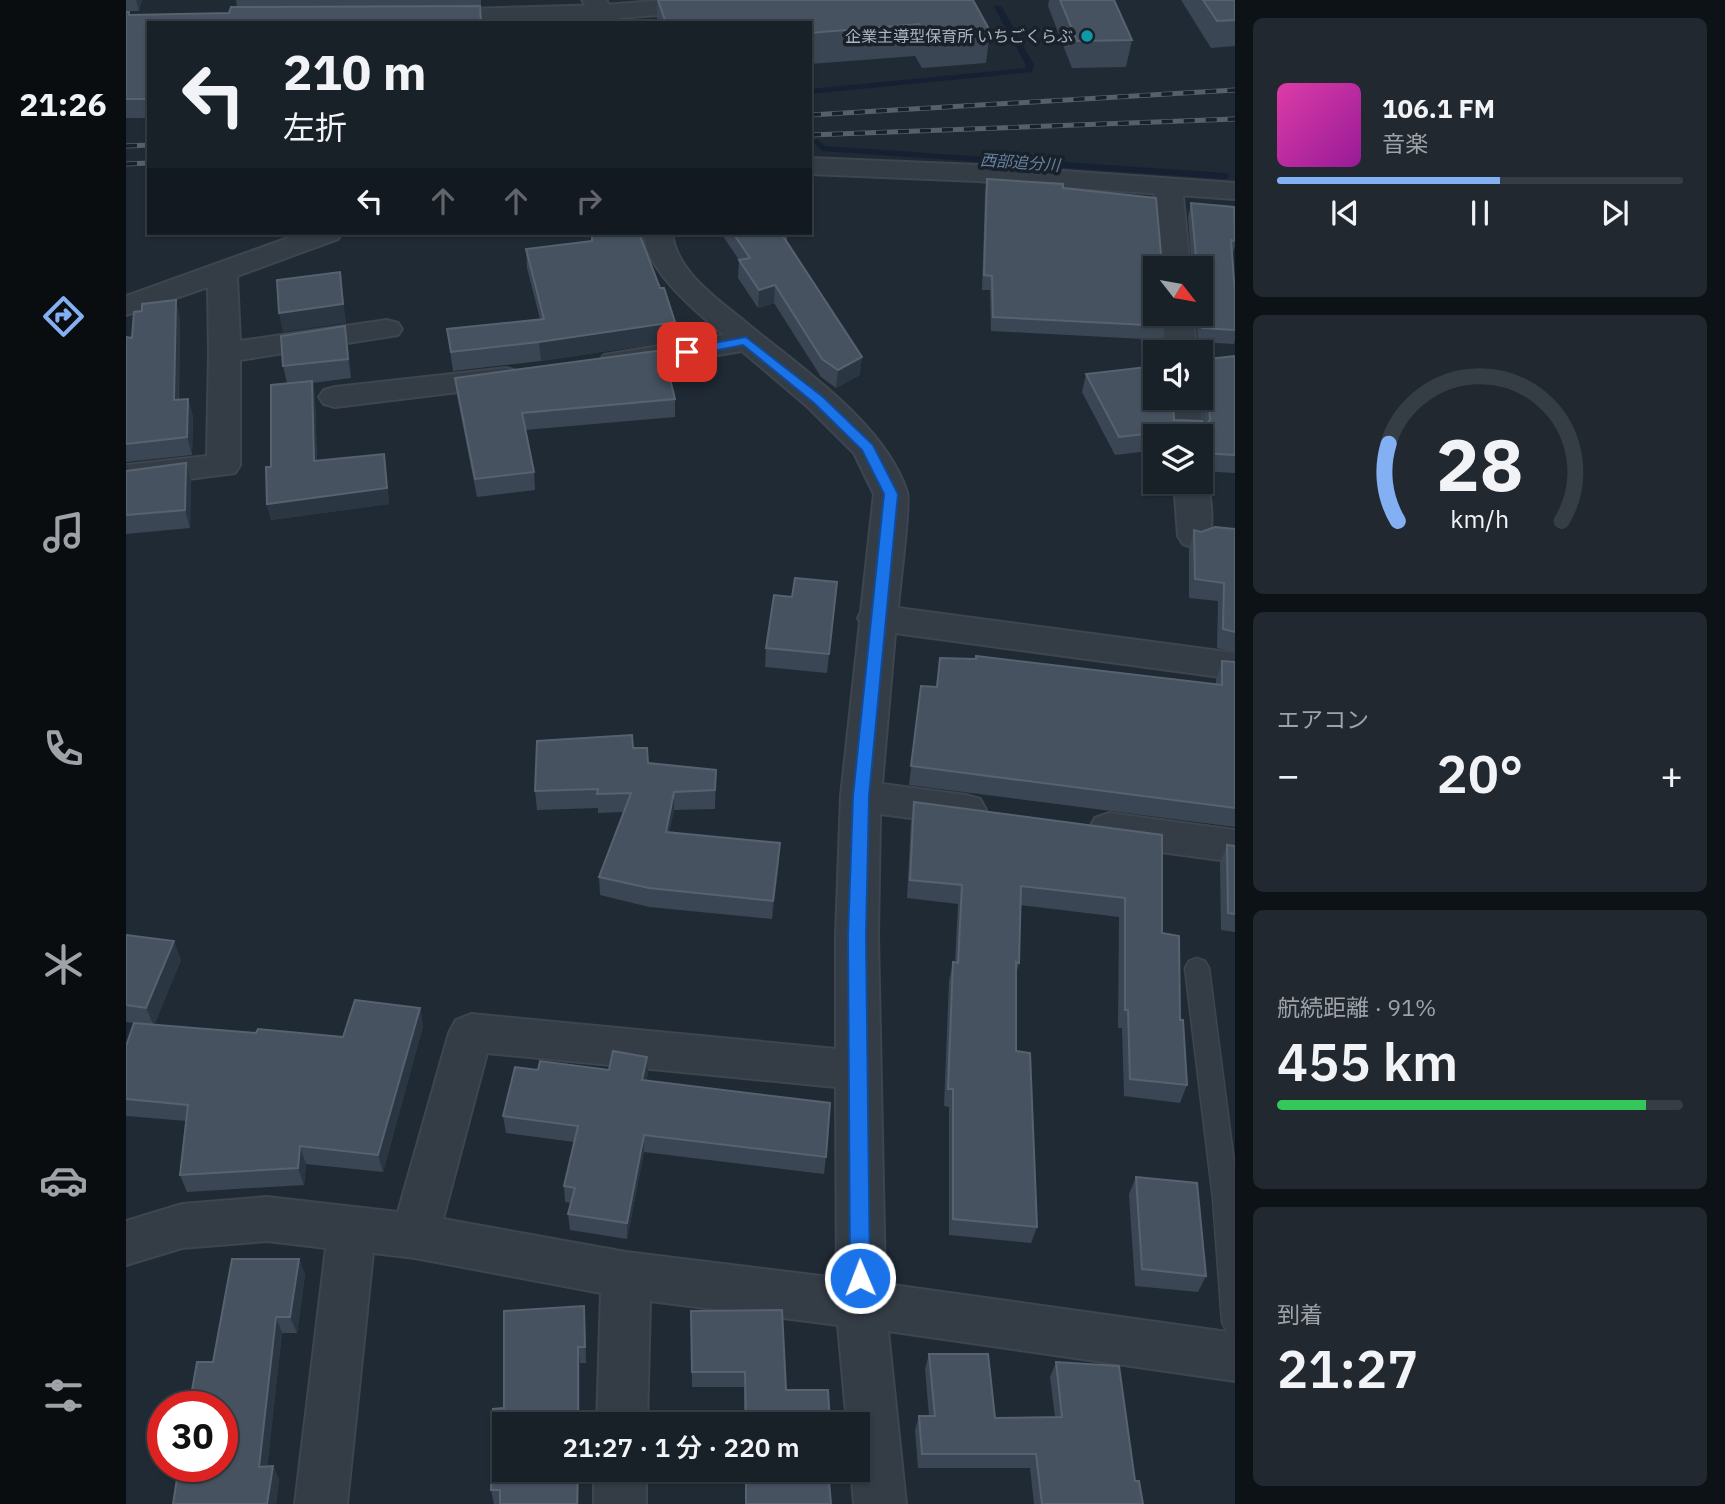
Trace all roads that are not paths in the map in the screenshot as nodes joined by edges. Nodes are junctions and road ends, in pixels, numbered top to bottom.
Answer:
1 (763, 0) edge
2 (603, 12) edge
3 (412, 17) edge
4 (812, 166) edge
5 (1168, 187) junction
6 (1235, 191) edge
7 (323, 235) edge
8 (658, 235) edge
9 (1174, 256) edge
10 (222, 272) junction
11 (126, 306) edge
12 (387, 329) dead end
13 (746, 341) junction
14 (225, 353) junction
15 (592, 366) edge
16 (538, 373) edge
17 (335, 397) dead end
18 (126, 476) edge
19 (1192, 494) edge
20 (1195, 536) edge
21 (877, 618) junction
22 (1235, 666) edge
23 (861, 796) junction
24 (999, 814) edge
25 (1069, 824) edge
26 (1235, 846) edge
27 (1197, 968) dead end
28 (858, 1070) junction
29 (352, 1229) junction
30 (415, 1236) junction
31 (126, 1243) edge
32 (626, 1275) junction
33 (861, 1304) junction
34 (1235, 1322) edge
35 (1235, 1357) edge
36 (622, 1412) edge
37 (621, 1482) edge
38 (321, 1504) edge
39 (620, 1504) edge
40 (880, 1504) edge

1 - 2 street
2 - 3 street
4 - 5 street
5 - 6 street
5 - 9 street
7 - 10 street
8 - 13 street
10 - 11 street
10 - 14 street
12 - 14 street
13 - 15 street
13 - 21 street
14 - 18 street
16 - 17 street
19 - 20 street
21 - 22 street
21 - 23 street
23 - 24 street
23 - 28 street
25 - 26 street
27 - 34 lane
28 - 30 street
28 - 33 street
29 - 30 street
29 - 31 street
29 - 38 street
30 - 32 street
32 - 33 street
32 - 36 street
33 - 35 street
33 - 40 street
37 - 39 street

